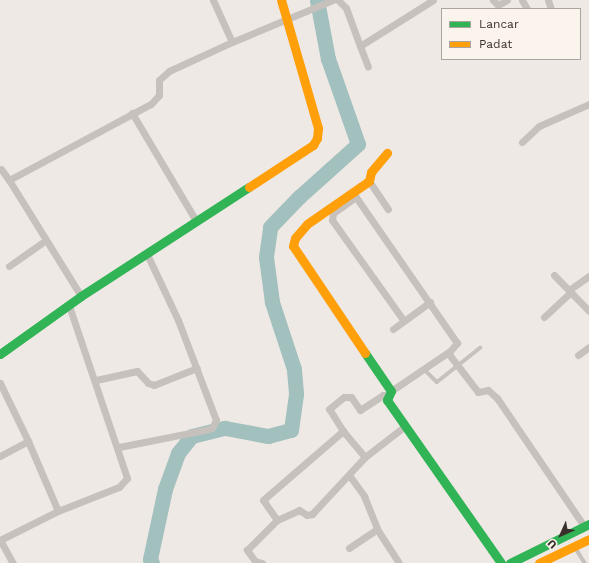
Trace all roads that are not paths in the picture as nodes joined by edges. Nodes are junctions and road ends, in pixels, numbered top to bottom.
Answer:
1 (213, 0) edge
2 (281, 0) edge
3 (333, 0) edge
4 (338, 0) edge
5 (433, 0) edge
6 (493, 0) edge
7 (507, 0) edge
8 (285, 21) junction
9 (232, 42) junction
10 (360, 46) junction
11 (368, 67) dead end
12 (589, 104) edge
13 (132, 113) junction
14 (522, 142) dead end
15 (386, 153) dead end
16 (0, 169) edge
17 (8, 180) junction
18 (369, 182) junction
19 (354, 195) junction
20 (388, 209) dead end
21 (196, 221) junction
22 (46, 240) junction
23 (147, 254) junction
24 (9, 266) dead end
25 (554, 275) dead end
26 (589, 276) edge
27 (570, 291) junction
28 (81, 296) junction
29 (430, 302) junction
30 (69, 306) junction
31 (589, 311) edge
32 (544, 317) dead end
33 (404, 321) junction
34 (393, 329) dead end
35 (589, 347) edge
36 (480, 348) dead end
37 (448, 353) junction
38 (0, 354) edge
39 (578, 355) dead end
40 (458, 366) junction
41 (197, 368) junction
42 (424, 369) junction
43 (96, 380) junction
44 (0, 383) edge
45 (389, 394) junction
46 (405, 426) junction
47 (343, 431) junction
48 (28, 441) junction
49 (118, 446) junction
50 (0, 456) edge
51 (365, 457) junction
52 (349, 475) junction
53 (58, 511) junction
54 (277, 520) junction
55 (586, 525) edge
56 (377, 529) junction
57 (589, 539) edge
58 (0, 540) edge
59 (574, 546) junction
60 (349, 548) dead end
61 (13, 563) edge
62 (262, 563) edge
63 (399, 563) edge
64 (501, 563) edge
65 (510, 563) edge
66 (539, 563) edge
67 (584, 563) edge

1 - 9 street
2 - 8 street
3 - 8 street
4 - 10 street
5 - 10 street
6 - 7 street
8 - 9 street
8 - 21 street
9 - 13 street
10 - 11 street
12 - 14 street
13 - 17 street
13 - 21 street
15 - 18 street
16 - 17 street
17 - 22 street
18 - 19 street
18 - 20 street
19 - 29 street
19 - 33 street
19 - 45 street
21 - 23 street
22 - 24 street
22 - 28 street
23 - 28 street
23 - 41 street
25 - 27 street
26 - 27 street
27 - 31 street
27 - 32 street
28 - 30 street
29 - 33 street
29 - 37 street
30 - 38 street
30 - 43 street
33 - 34 street
35 - 39 street
36 - 40 lane
37 - 40 street
37 - 42 street
40 - 42 lane
40 - 55 street
41 - 43 street
41 - 49 street
42 - 45 street
43 - 49 street
44 - 48 street
45 - 46 street
45 - 47 street
46 - 51 street
46 - 64 street
47 - 51 street
47 - 54 street
48 - 50 street
48 - 53 street
49 - 53 street
51 - 52 street
52 - 54 street
52 - 56 street
53 - 58 street
54 - 62 street
55 - 65 street
56 - 60 street
56 - 63 street
57 - 59 street
58 - 61 street
59 - 66 street
59 - 67 lane

